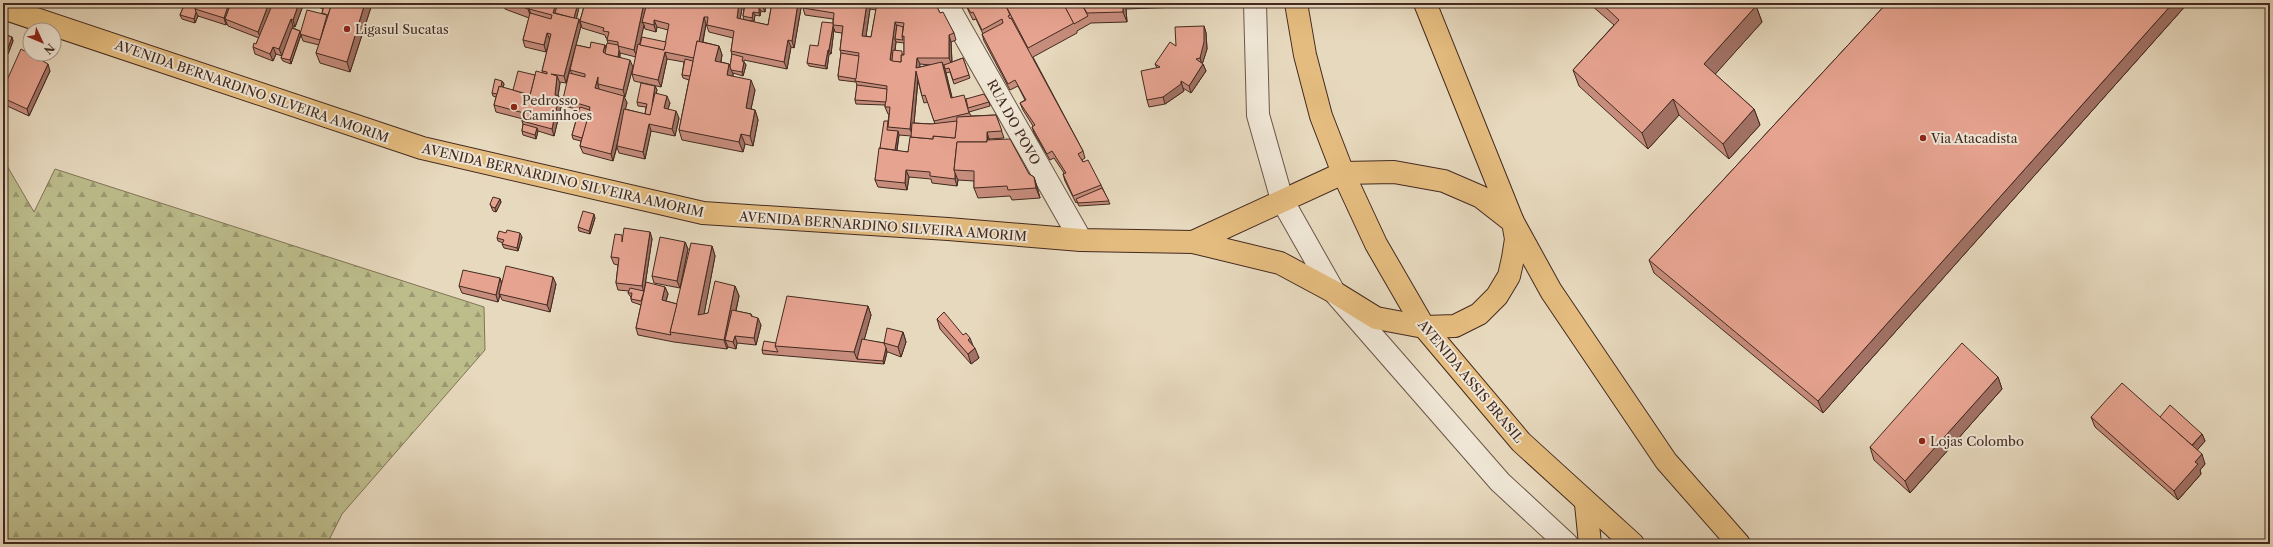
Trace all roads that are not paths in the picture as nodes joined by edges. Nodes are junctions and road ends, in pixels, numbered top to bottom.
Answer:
1 (946, 3) edge
2 (1255, 3) edge
3 (1296, 3) edge
4 (1425, 3) edge
5 (3, 8) edge
6 (1343, 173) junction
7 (1282, 200) junction
8 (1513, 222) junction
9 (1080, 240) junction
10 (1193, 242) junction
11 (1334, 292) junction
12 (1424, 327) junction
13 (1586, 504) junction
14 (1567, 544) edge
15 (1590, 544) edge
16 (1632, 544) edge
17 (1739, 544) edge

1 - 9 street, RUA DO POVO
2 - 7 street
3 - 6 main road, AVENIDA ASSIS BRASIL
4 - 8 main road
5 - 9 main road, AVENIDA BERNARDINO SILVEIRA AMORIM
6 - 7 main road, AVENIDA BERNARDINO SILVEIRA AMORIM
6 - 8 main road, AVENIDA BERNARDINO SILVEIRA AMORIM
6 - 12 main road, AVENIDA ASSIS BRASIL
7 - 10 main road, AVENIDA BERNARDINO SILVEIRA AMORIM
7 - 11 street
8 - 12 main road, AVENIDA BERNARDINO SILVEIRA AMORIM
8 - 17 main road
9 - 10 main road, AVENIDA BERNARDINO SILVEIRA AMORIM
10 - 11 main road, AVENIDA BERNARDINO SILVEIRA AMORIM
11 - 12 main road, AVENIDA BERNARDINO SILVEIRA AMORIM
11 - 14 street
12 - 13 main road, AVENIDA ASSIS BRASIL
13 - 15 main road
13 - 16 main road, AVENIDA ASSIS BRASIL

